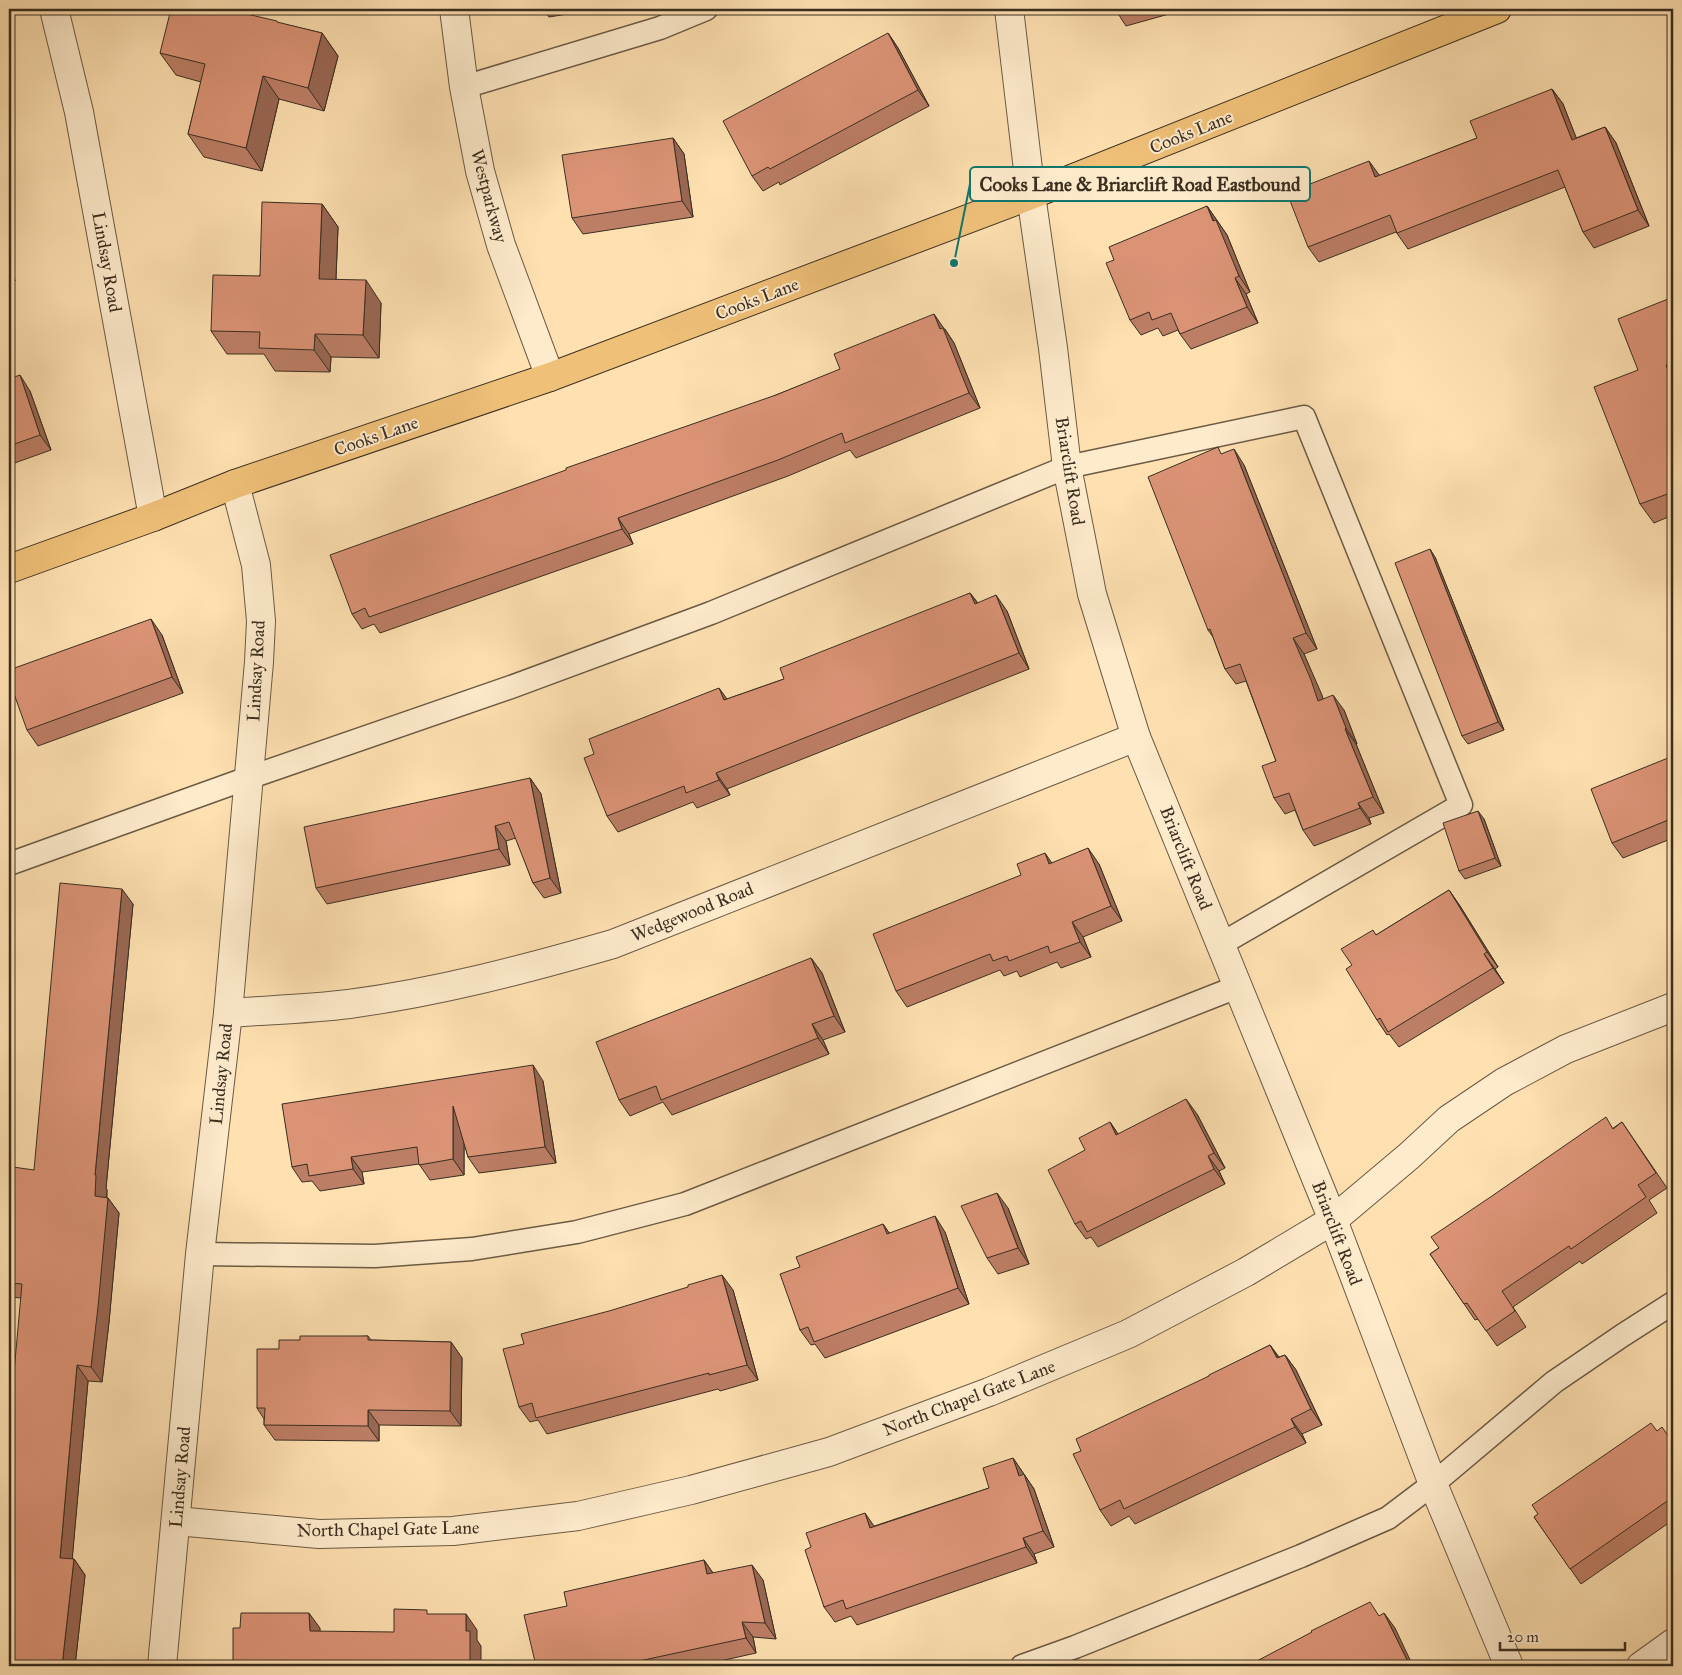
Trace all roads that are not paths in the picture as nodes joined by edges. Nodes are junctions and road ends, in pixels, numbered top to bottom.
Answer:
1 (54, 9) edge
2 (454, 9) edge
3 (706, 9) edge
4 (1010, 9) edge
5 (1498, 9) edge
6 (464, 87) junction
7 (1031, 195) junction
8 (550, 377) junction
9 (1067, 467) junction
10 (235, 484) junction
11 (153, 517) junction
12 (9, 569) edge
13 (1136, 737) junction
14 (248, 778) junction
15 (9, 864) edge
16 (1221, 944) junction
17 (1237, 987) junction
18 (1673, 1007) edge
19 (228, 1013) junction
20 (1333, 1220) junction
21 (200, 1254) junction
22 (1673, 1304) edge
23 (1433, 1484) junction
24 (176, 1521) junction
25 (1673, 1643) edge
26 (162, 1666) edge
27 (1022, 1666) edge
28 (1510, 1666) edge
29 (1641, 1666) edge

1 - 11 street, Lindsay Road
2 - 6 street, Westparkway
3 - 6 lane
4 - 7 street, Briarclift Road
5 - 7 main road, Cooks Lane
6 - 8 street, Westparkway
7 - 8 main road, Cooks Lane
7 - 9 street, Briarclift Road
8 - 10 main road, Cooks Lane
9 - 13 street, Briarclift Road
9 - 14 lane
9 - 16 lane
10 - 11 main road, Cooks Lane
10 - 14 street, Lindsay Road
11 - 12 main road, Cooks Lane
13 - 16 street, Briarclift Road
13 - 19 street, Wedgewood Road
14 - 15 lane
14 - 19 street, Lindsay Road
16 - 17 street, Briarclift Road
17 - 20 street, Briarclift Road
17 - 21 lane
18 - 20 street, North Chapel Gate Lane
19 - 21 street, Lindsay Road
20 - 23 street, Briarclift Road
20 - 24 street, North Chapel Gate Lane
21 - 24 street, Lindsay Road
22 - 23 lane
23 - 27 lane
23 - 28 street, Briarclift Road
24 - 26 street, Lindsay Road
25 - 29 street

